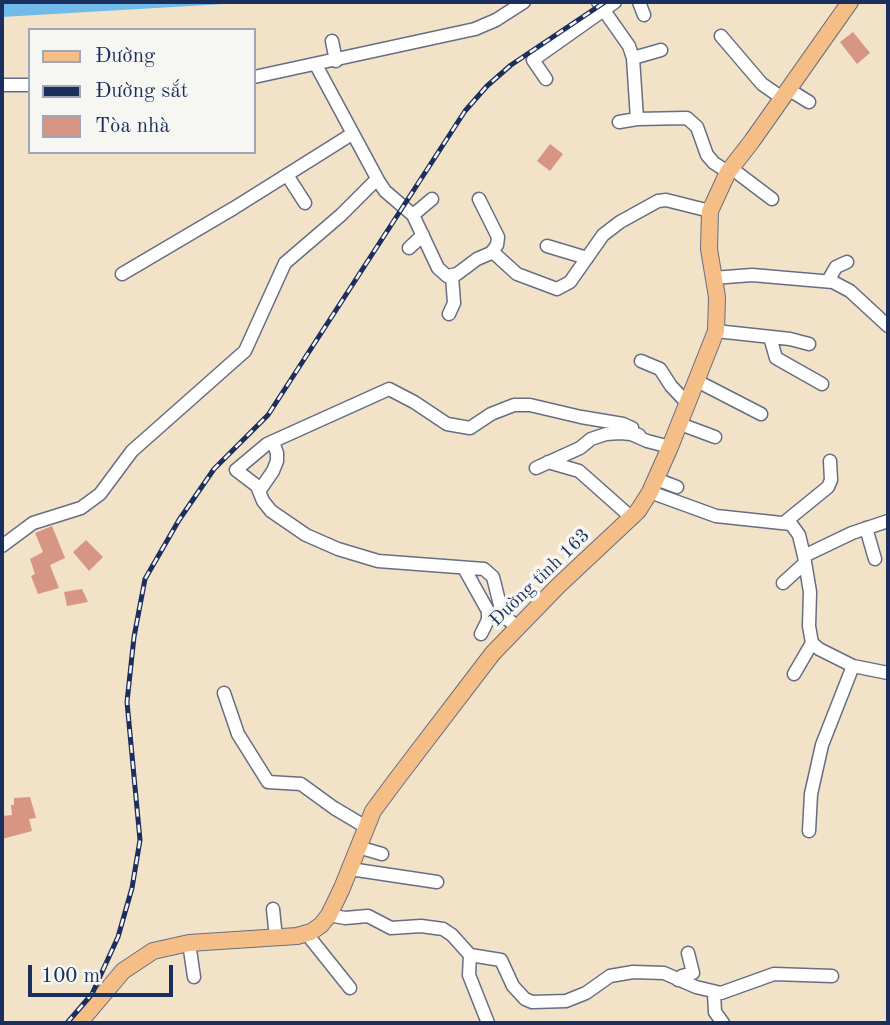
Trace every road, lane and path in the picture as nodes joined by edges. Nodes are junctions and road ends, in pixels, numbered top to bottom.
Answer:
1 (524, 2) edge
2 (850, 2) edge
3 (605, 4) edge
4 (721, 36) dead end
5 (332, 41) dead end
6 (661, 50) dead end
7 (633, 58) junction
8 (336, 61) junction
9 (316, 65) junction
10 (256, 77) edge
11 (546, 79) dead end
12 (770, 79) dead end
13 (2, 85) edge
14 (28, 85) edge
15 (785, 93) junction
16 (809, 102) dead end
17 (637, 119) junction
18 (619, 122) dead end
19 (352, 134) junction
20 (729, 170) junction
21 (287, 175) junction
22 (377, 179) junction
23 (772, 198) dead end
24 (432, 199) dead end
25 (479, 199) dead end
26 (305, 203) dead end
27 (710, 211) junction
28 (413, 215) junction
29 (423, 235) junction
30 (547, 246) dead end
31 (409, 248) dead end
32 (491, 253) junction
33 (587, 258) junction
34 (848, 262) dead end
35 (122, 274) dead end
36 (452, 276) junction
37 (713, 278) junction
38 (828, 281) junction
39 (449, 314) dead end
40 (888, 326) edge
41 (716, 331) junction
42 (770, 337) junction
43 (809, 344) dead end
44 (641, 361) dead end
45 (697, 381) junction
46 (821, 384) dead end
47 (688, 404) junction
48 (761, 414) dead end
49 (680, 424) junction
50 (631, 433) junction
51 (715, 438) dead end
52 (273, 442) junction
53 (670, 447) junction
54 (830, 461) dead end
55 (548, 462) junction
56 (536, 468) dead end
57 (653, 486) junction
58 (677, 487) dead end
59 (260, 490) junction
60 (632, 518) junction
61 (888, 521) edge
62 (785, 522) junction
63 (866, 528) junction
64 (2, 546) edge
65 (804, 559) junction
66 (875, 559) dead end
67 (464, 568) junction
68 (783, 583) dead end
69 (517, 626) junction
70 (481, 634) dead end
71 (812, 643) junction
72 (853, 666) junction
73 (888, 673) edge
74 (794, 674) dead end
75 (225, 693) dead end
76 (366, 827) junction
77 (809, 831) dead end
78 (358, 848) junction
79 (382, 854) dead end
80 (350, 869) junction
81 (437, 882) dead end
82 (273, 909) dead end
83 (329, 915) junction
84 (306, 933) junction
85 (276, 938) junction
86 (190, 943) junction
87 (688, 953) dead end
88 (470, 955) junction
89 (832, 976) dead end
90 (194, 977) dead end
91 (678, 980) junction
92 (350, 988) dead end
93 (714, 992) junction
94 (79, 1023) edge
95 (488, 1023) edge
96 (723, 1023) edge

1 - 8 street
2 - 15 main road, Đường tỉnh 163
3 - 7 street
3 - 11 street
4 - 15 street
5 - 8 street
6 - 7 street
7 - 17 street
8 - 9 street
9 - 10 street
9 - 19 street
12 - 15 street
13 - 14 street
15 - 16 street
15 - 20 main road, Đường tỉnh 163
17 - 18 street
17 - 20 street
19 - 21 street
19 - 22 street
20 - 23 street
20 - 27 main road, Đường tỉnh 163
21 - 26 street
21 - 35 street
22 - 28 street
22 - 64 street
24 - 28 street
25 - 32 street
27 - 33 street
27 - 37 main road, Đường tỉnh 163
28 - 29 street
29 - 31 street
29 - 36 street
30 - 33 street
32 - 33 street
32 - 36 street
34 - 38 street
36 - 39 street
37 - 38 street
37 - 41 main road, Đường tỉnh 163
38 - 40 street
41 - 42 street
41 - 45 main road, Đường tỉnh 163
42 - 43 street
42 - 46 street
44 - 47 street
45 - 47 main road, Đường tỉnh 163
45 - 48 street
47 - 49 main road, Đường tỉnh 163
49 - 51 street
49 - 53 main road, Đường tỉnh 163
50 - 52 street
50 - 53 street
50 - 55 street
52 - 59 street
52 - 59 street
53 - 57 main road, Đường tỉnh 163
54 - 62 street
55 - 56 street
55 - 60 street
57 - 58 street
57 - 60 main road, Đường tỉnh 163
57 - 62 street
59 - 67 street
60 - 69 main road, Đường tỉnh 163
61 - 63 street
62 - 65 street
63 - 65 street
63 - 66 street
65 - 68 street
65 - 71 street
67 - 69 street
67 - 70 street
69 - 76 main road, Đường tỉnh 163
71 - 72 street
71 - 74 street
72 - 73 street
72 - 77 street
75 - 76 street
76 - 78 main road, Đường tỉnh 163
78 - 79 street
78 - 80 main road, Đường tỉnh 163
80 - 81 street
80 - 83 main road, Đường tỉnh 163
82 - 85 street
83 - 84 main road, Đường tỉnh 163
83 - 88 street
84 - 85 main road, Đường tỉnh 163
84 - 92 street
85 - 86 main road, Đường tỉnh 163
86 - 90 street
86 - 94 main road, Đường tỉnh 163
87 - 91 street
88 - 91 street
88 - 95 street
89 - 93 street
91 - 93 street
93 - 96 street

